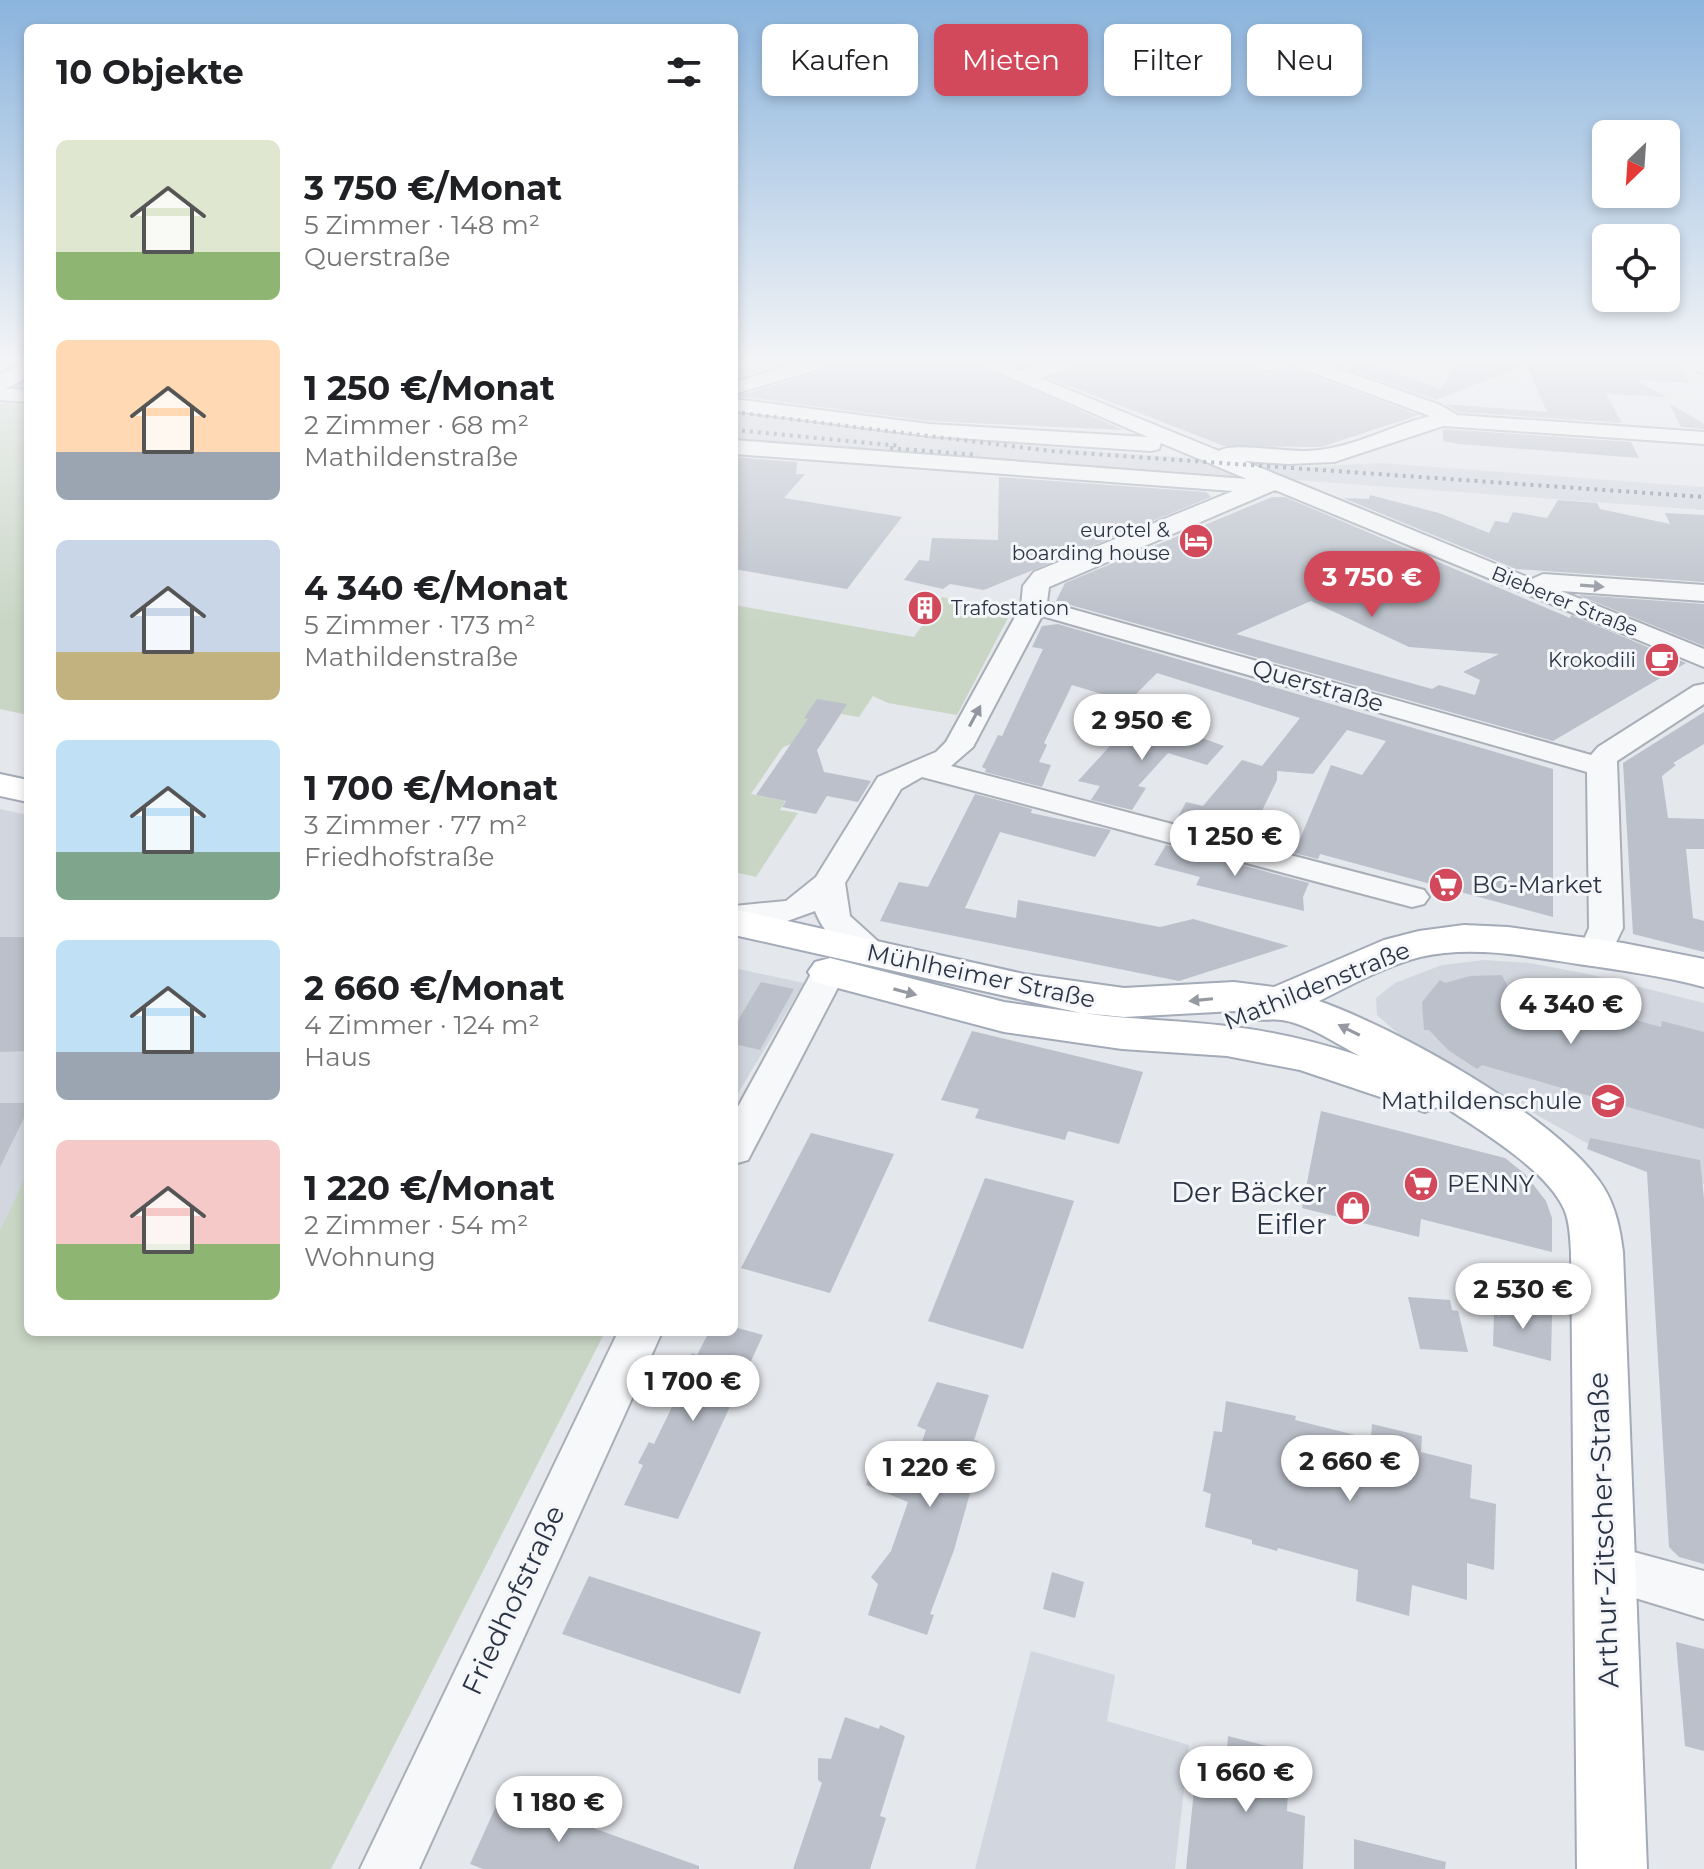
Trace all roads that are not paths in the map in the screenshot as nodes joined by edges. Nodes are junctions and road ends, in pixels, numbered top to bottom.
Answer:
1 (753, 448) edge
2 (1192, 448) edge
3 (1213, 448) edge
4 (1359, 448) edge
5 (1323, 456) junction
6 (1268, 482) junction
7 (1515, 581) junction
8 (1704, 593) edge
9 (1034, 606) junction
10 (1704, 659) edge
11 (1704, 692) edge
12 (0, 760) edge
13 (24, 765) edge
14 (1601, 767) junction
15 (922, 768) junction
16 (0, 785) edge
17 (24, 790) edge
18 (829, 883) junction
19 (1412, 897) dead end
20 (738, 919) edge
21 (738, 920) edge
22 (738, 951) edge
23 (1595, 953) junction
24 (876, 955) junction
25 (829, 972) junction
26 (1704, 973) edge
27 (1704, 985) edge
28 (1279, 1003) junction
29 (1182, 1035) junction
30 (1227, 1041) joint
31 (1306, 1055) junction
32 (1511, 1130) junction
33 (738, 1143) edge
34 (638, 1336) edge
35 (1604, 1567) junction
36 (1704, 1595) edge
37 (389, 1869) edge
38 (1612, 1869) edge

1 - 6 street
2 - 6 street, Bieberer Straße
3 - 5 street
4 - 5 street
5 - 6 street
6 - 7 street, Bieberer Straße
6 - 9 street
7 -> 8 street
7 - 10 street, Bieberer Straße
9 - 14 street, Querstraße
15 -> 9 street
11 - 14 street
12 - 13 main road
14 - 23 street
15 - 18 street
15 - 19 street
16 - 17 main road
18 - 20 street
18 - 24 street
21 - 24 main road, Mühlheimer Straße
22 - 25 main road, Mühlheimer Straße
23 - 26 main road, Mathildenstraße
23 - 27 main road, Mathildenstraße
23 - 28 main road, Mathildenstraße
28 -> 24 main road, Mühlheimer Straße
25 -> 29 main road, Mühlheimer Straße
25 - 33 street
28 - 29 main road, Mathildenstraße
28 - 31 main road
32 -> 28 main road, Arthur-Zitscher-Straße
29 - 30 main road, Mühlheimer Straße
30 - 31 main road, Arthur-Zitscher-Straße
31 - 32 main road, Arthur-Zitscher-Straße
32 - 35 main road, Arthur-Zitscher-Straße
34 - 37 street, Friedhofstraße
35 - 36 street
35 - 38 main road, Arthur-Zitscher-Straße

